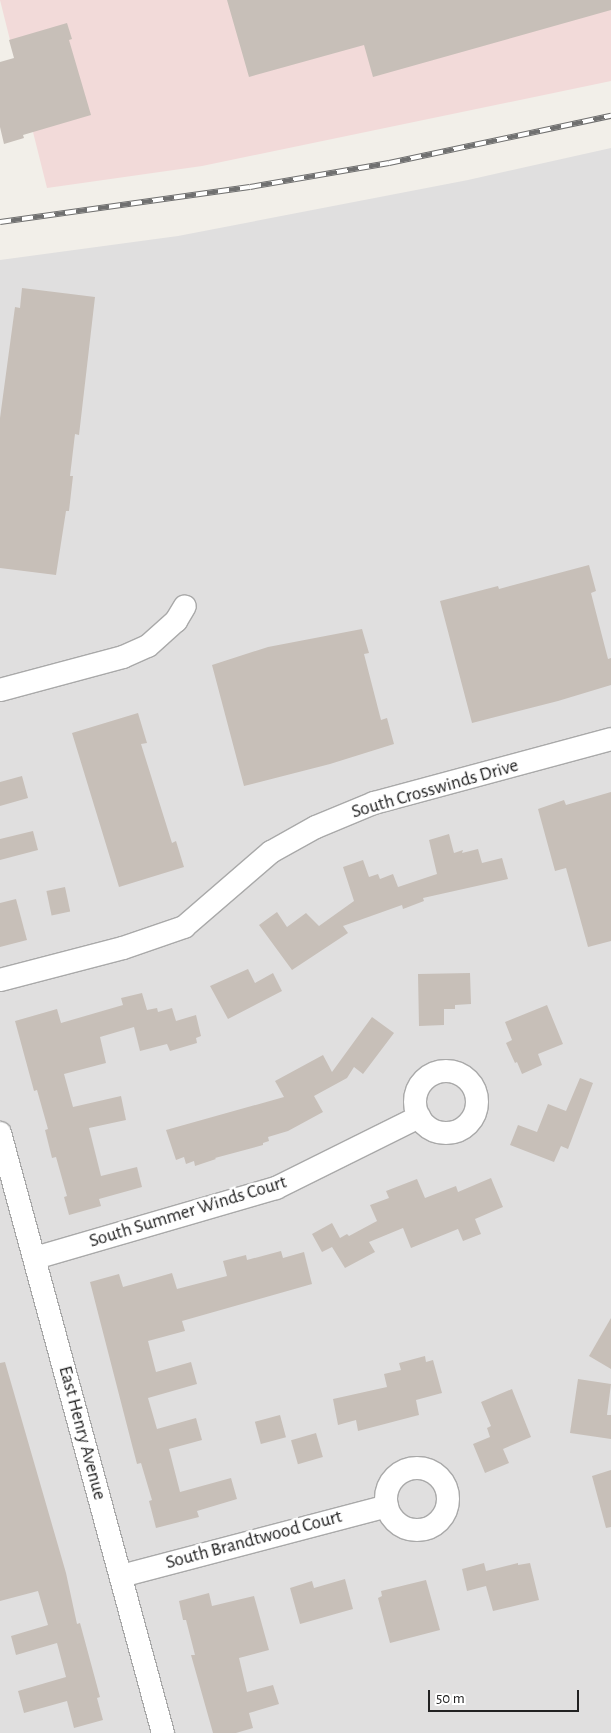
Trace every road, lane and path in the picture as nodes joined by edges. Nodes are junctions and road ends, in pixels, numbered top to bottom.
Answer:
1 (184, 606) dead end
2 (0, 690) edge
3 (611, 739) edge
4 (0, 980) edge
5 (419, 1118) dead end
6 (0, 1133) edge
7 (35, 1258) junction
8 (387, 1506) dead end
9 (121, 1576) junction
10 (163, 1733) edge

1 - 2 street
3 - 4 street, South Crosswinds Drive
5 - 7 street, South Summer Winds Court
6 - 7 street, East Henry Avenue
7 - 9 street, East Henry Avenue
8 - 9 street, South Brandtwood Court
9 - 10 street, East Henry Avenue

